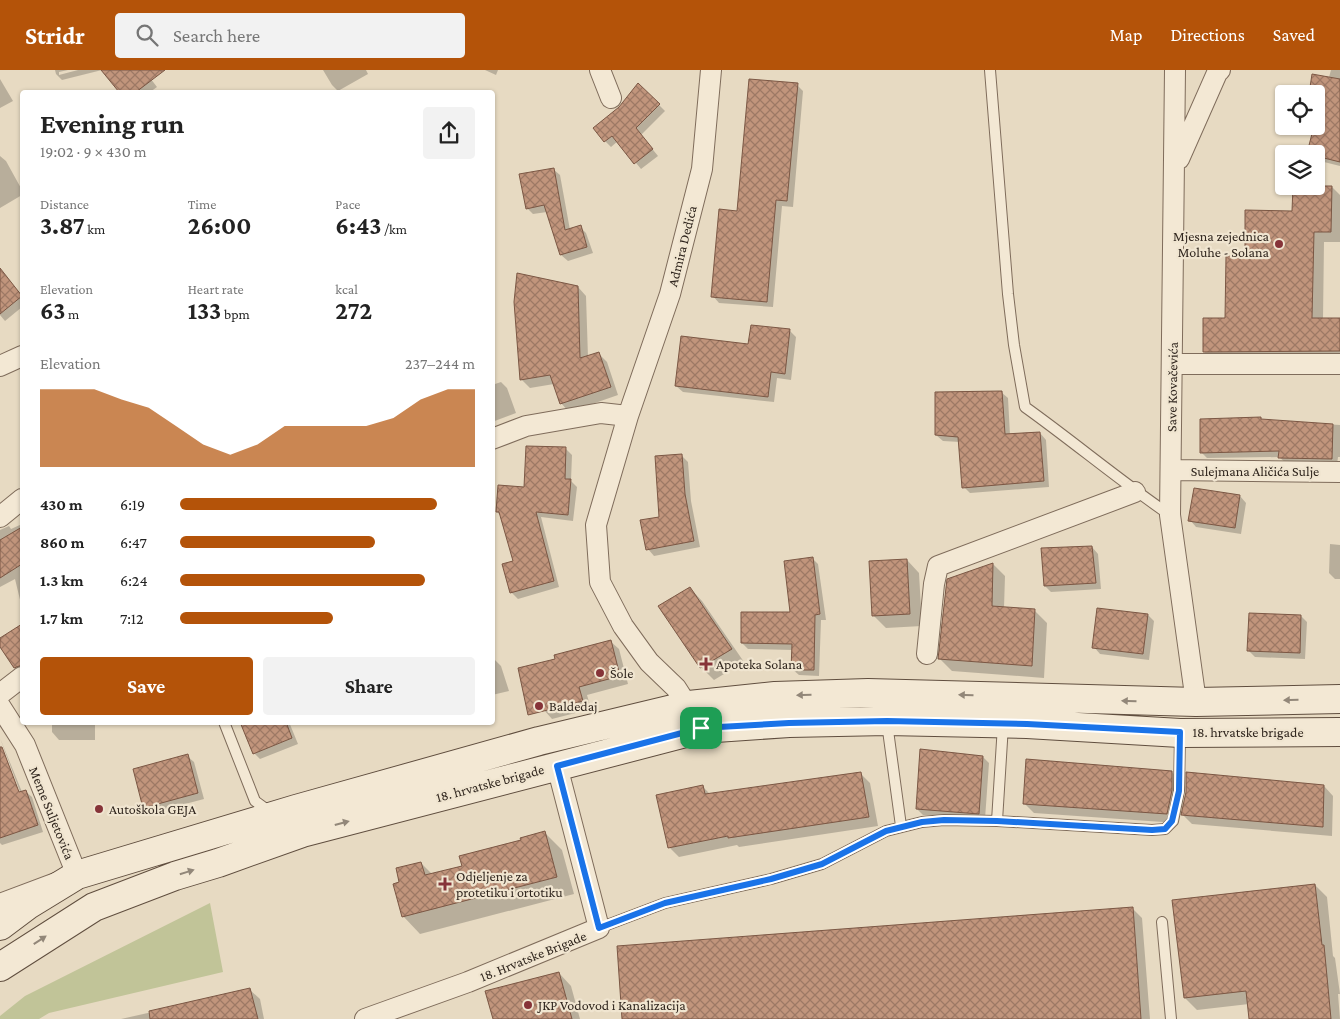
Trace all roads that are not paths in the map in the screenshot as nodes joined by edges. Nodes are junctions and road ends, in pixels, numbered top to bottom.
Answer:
1 (600, 70) edge
2 (710, 70) edge
3 (990, 70) edge
4 (1175, 70) edge
5 (1220, 70) edge
6 (612, 98) dead end
7 (1174, 168) junction
8 (20, 357) edge
9 (1172, 364) junction
10 (1340, 364) edge
11 (0, 366) edge
12 (628, 416) junction
13 (495, 437) edge
14 (1171, 470) junction
15 (1340, 472) edge
16 (1135, 492) junction
17 (20, 501) edge
18 (1170, 515) junction
19 (0, 517) edge
20 (927, 654) dead end
21 (20, 679) edge
22 (0, 694) edge
23 (1340, 699) edge
24 (1196, 702) junction
25 (0, 706) edge
26 (695, 717) junction
27 (887, 721) junction
28 (1003, 724) junction
29 (225, 725) edge
30 (1180, 732) junction
31 (1340, 732) edge
32 (557, 766) junction
33 (275, 816) junction
34 (997, 821) junction
35 (901, 826) junction
36 (77, 875) junction
37 (0, 904) edge
38 (1162, 922) dead end
39 (0, 926) edge
40 (599, 928) junction
41 (0, 967) edge
42 (365, 1019) edge
43 (1171, 1019) edge

1 - 6 street
2 - 12 street, Admira Dedića
3 - 16 lane
4 - 7 street, Save Kovačevića
5 - 7 street
7 - 9 street, Save Kovačevića
8 - 11 street
9 - 10 street
9 - 14 street, Save Kovačevića
12 - 13 street
12 - 26 street, Admira Dedića
14 - 15 street, Sulejmana Aličića Sulje
14 - 18 street, Save Kovačevića
16 - 18 lane
16 - 20 street
17 - 19 street
18 - 24 street, Save Kovačevića
21 - 22 street
23 -> 24 main road, 18. hrvatske brigade
24 -> 26 main road, 18. hrvatske brigade
25 - 36 street, Meme Suljetovića
26 - 27 main road, 18. hrvatske brigade
26 - 32 main road, 18. hrvatske brigade
26 - 33 main road, 18. hrvatske brigade
27 - 28 main road, 18. hrvatske brigade
27 - 35 lane
28 - 30 main road, 18. hrvatske brigade
28 - 34 lane
29 - 33 lane
30 - 31 main road, 18. hrvatske brigade
30 - 34 lane
32 - 40 street, 18. Hrvatske Brigade
41 -> 32 main road, 18. hrvatske brigade
33 - 36 main road, 18. hrvatske brigade
34 - 35 lane
35 - 40 lane
36 - 37 street, Meme Suljetovića
36 - 39 main road, 18. hrvatske brigade
38 - 43 lane
40 - 42 street, 18. Hrvatske Brigade

